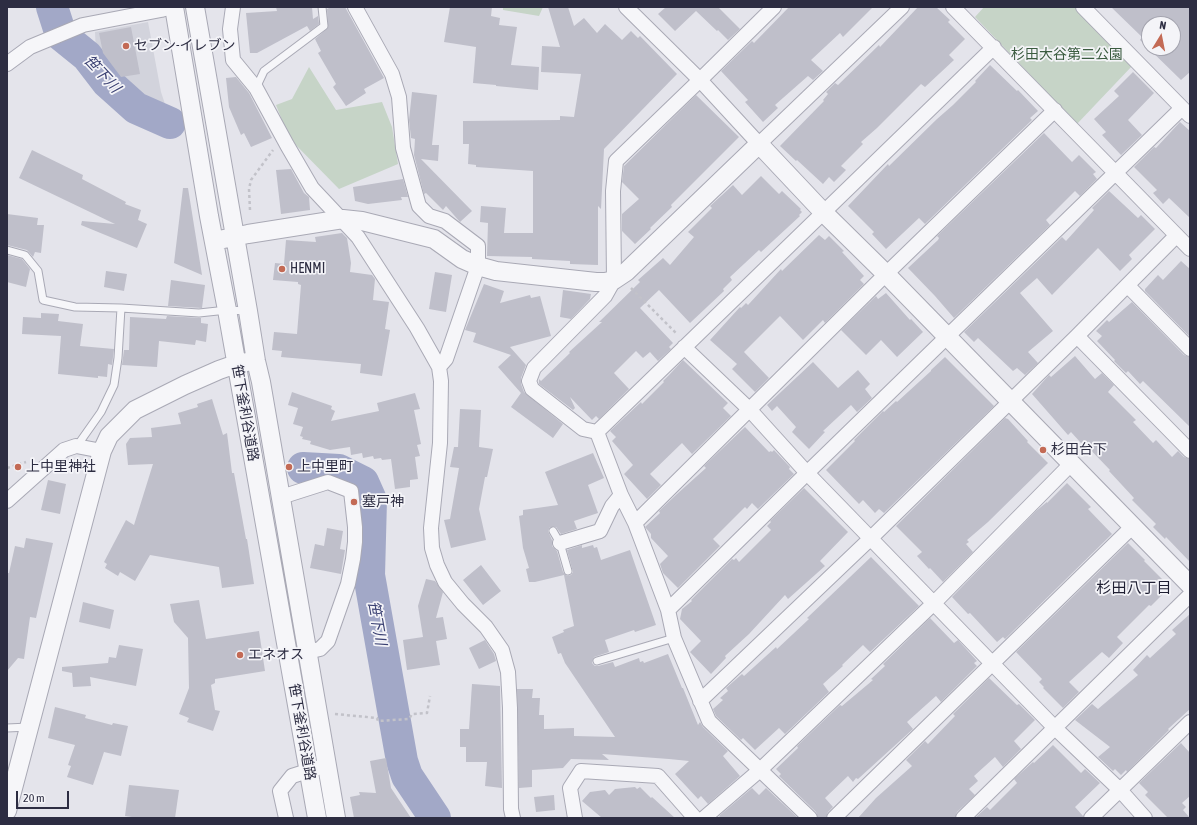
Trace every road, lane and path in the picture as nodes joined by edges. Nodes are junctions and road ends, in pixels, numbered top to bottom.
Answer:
1 (173, 7) edge
2 (195, 7) edge
3 (233, 7) edge
4 (322, 7) edge
5 (355, 7) edge
6 (626, 7) edge
7 (774, 7) edge
8 (902, 7) edge
9 (1083, 7) edge
10 (961, 9) edge
11 (994, 47) junction
12 (7, 64) edge
13 (700, 80) junction
14 (256, 88) junction
15 (1055, 110) junction
16 (1186, 112) edge
17 (283, 137) junction
18 (759, 144) junction
19 (1116, 173) junction
20 (244, 212) dead end
21 (824, 213) junction
22 (343, 220) junction
23 (1176, 236) junction
24 (235, 238) junction
25 (214, 241) junction
26 (7, 250) edge
27 (1190, 250) edge
28 (478, 266) junction
29 (886, 274) junction
30 (617, 278) junction
31 (1128, 286) junction
32 (121, 308) junction
33 (227, 310) junction
34 (248, 311) junction
35 (1077, 336) junction
36 (946, 338) junction
37 (686, 346) junction
38 (1190, 349) edge
39 (256, 361) junction
40 (236, 364) junction
41 (439, 368) junction
42 (1009, 401) junction
43 (749, 409) junction
44 (597, 432) junction
45 (76, 446) junction
46 (102, 451) junction
47 (1190, 451) edge
48 (1071, 464) junction
49 (807, 473) junction
50 (621, 495) junction
51 (281, 497) junction
52 (7, 501) edge
53 (635, 523) junction
54 (1132, 527) junction
55 (553, 531) dead end
56 (871, 538) junction
57 (560, 543) junction
58 (568, 571) dead end
59 (1190, 585) edge
60 (1190, 595) edge
61 (934, 603) junction
62 (668, 610) junction
63 (674, 638) junction
64 (308, 652) junction
65 (597, 661) dead end
66 (993, 664) junction
67 (430, 696) dead end
68 (700, 701) junction
69 (330, 714) dead end
70 (1190, 722) edge
71 (29, 727) junction
72 (7, 728) edge
73 (1055, 728) junction
74 (327, 765) junction
75 (760, 770) junction
76 (309, 771) junction
77 (1120, 790) junction
78 (7, 811) edge
79 (286, 818) edge
80 (317, 818) edge
81 (336, 818) edge
82 (513, 818) edge
83 (575, 818) edge
84 (695, 818) edge
85 (704, 818) edge
86 (810, 818) edge
87 (834, 818) edge
88 (963, 818) edge
89 (1091, 818) edge
90 (1145, 818) edge

1 - 12 street
1 - 25 street, 笹下釜利谷道路
2 - 24 street, 笹下釜利谷道路
3 - 14 street
4 - 14 lane
5 - 28 street
6 - 13 street
7 - 13 street
8 - 18 street
9 - 16 street
10 - 11 street
11 - 15 street
11 - 21 street
13 - 18 street
13 - 30 street
14 - 17 street
15 - 19 street
15 - 29 street
16 - 19 street
17 - 20 path
17 - 22 street
18 - 21 street
18 - 30 street
19 - 23 street
19 - 36 street
21 - 29 street
21 - 37 street
22 - 24 street
22 - 28 street
22 - 41 street
23 - 27 street
23 - 31 street
24 - 25 street
24 - 34 street, 笹下釜利谷道路
25 - 33 street, 笹下釜利谷道路
26 - 32 lane
28 - 30 street
28 - 41 street
29 - 36 street
29 - 43 street
30 - 37 path
30 - 44 street
31 - 35 street
31 - 38 street
32 - 33 lane
32 - 45 lane
33 - 34 lane
33 - 40 street, 笹下釜利谷道路
34 - 39 street, 笹下釜利谷道路
35 - 42 street
35 - 47 street
36 - 42 street
36 - 49 street
37 - 43 street
37 - 44 street
39 - 40 street
39 - 51 street, 笹下釜利谷道路
40 - 46 street
40 - 76 street, 笹下釜利谷道路
41 - 82 street
42 - 48 street
42 - 56 street
43 - 49 street
43 - 53 street
44 - 50 street
45 - 46 street
45 - 52 street
46 - 71 street
48 - 54 street
48 - 61 street
49 - 56 street
49 - 62 street
50 - 53 street
50 - 57 street
51 - 64 street, 笹下釜利谷道路
51 - 64 street
53 - 62 street
54 - 59 street
54 - 66 street
55 - 57 lane
56 - 61 street
56 - 68 street
57 - 58 lane
60 - 73 street
61 - 66 street
61 - 75 street
62 - 63 street
63 - 65 lane
63 - 68 street
64 - 74 street, 笹下釜利谷道路
66 - 73 street
66 - 87 street
67 - 69 path
68 - 75 street
70 - 77 street
71 - 72 lane
71 - 78 street
73 - 77 street
73 - 88 street
74 - 76 street
74 - 81 street, 笹下釜利谷道路
75 - 85 street
75 - 86 street
76 - 79 street
76 - 80 street, 笹下釜利谷道路
77 - 89 street
77 - 90 street
83 - 84 street

